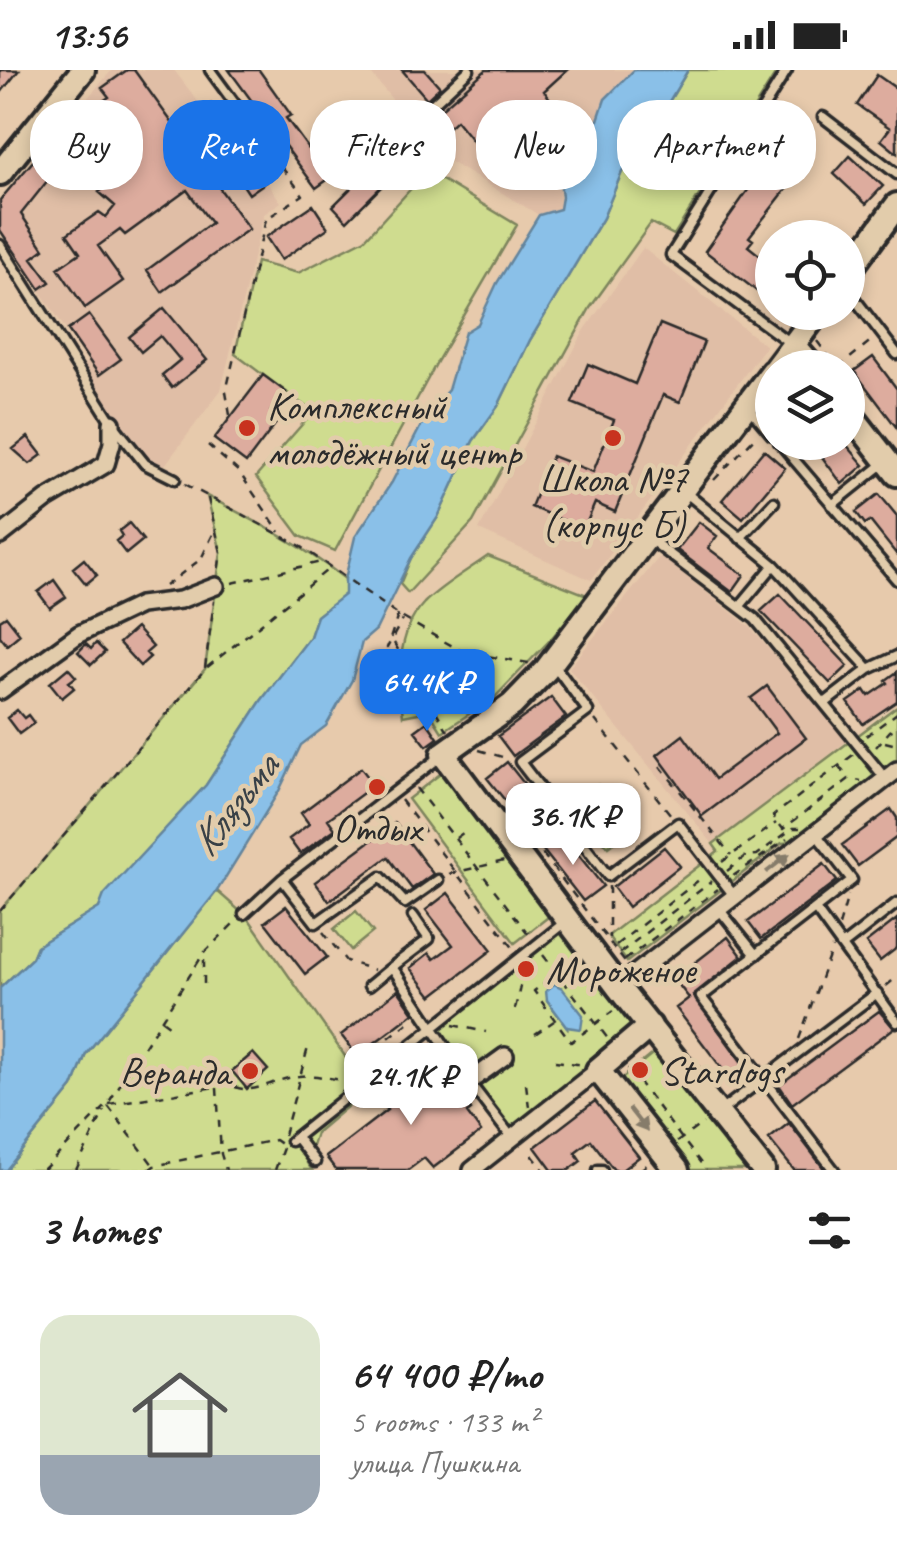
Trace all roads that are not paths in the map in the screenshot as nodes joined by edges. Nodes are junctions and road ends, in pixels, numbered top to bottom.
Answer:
1 (83, 70) edge
2 (210, 70) edge
3 (787, 70) edge
4 (465, 71) edge
5 (232, 100) edge
6 (436, 100) edge
7 (823, 116) dead end
8 (0, 173) edge
9 (897, 174) edge
10 (897, 206) edge
11 (0, 246) edge
12 (865, 249) edge
13 (865, 313) edge
14 (811, 330) edge
15 (805, 344) junction
16 (798, 350) edge
17 (807, 350) edge
18 (897, 354) edge
19 (755, 395) edge
20 (747, 405) junction
21 (755, 415) edge
22 (112, 423) junction
23 (865, 433) edge
24 (794, 460) edge
25 (892, 467) edge
26 (175, 479) road end
27 (683, 490) junction
28 (774, 502) dead end
29 (832, 505) junction
30 (0, 536) edge
31 (647, 537) junction
32 (740, 538) junction
33 (774, 566) junction
34 (897, 580) edge
35 (216, 586) road end
36 (739, 607) junction
37 (897, 656) edge
38 (546, 664) junction
39 (869, 668) junction
40 (0, 691) edge
41 (825, 703) junction
42 (456, 749) junction
43 (888, 774) edge
44 (812, 831) junction
45 (282, 879) junction
46 (438, 880) dead end
47 (723, 881) junction
48 (897, 903) edge
49 (720, 909) junction
50 (814, 909) junction
51 (244, 914) road end
52 (414, 916) dead end
53 (568, 919) junction
54 (839, 942) junction
55 (756, 955) junction
56 (388, 970) junction
57 (620, 981) junction
58 (370, 986) dead end
59 (877, 993) junction
60 (897, 1022) edge
61 (434, 1028) junction
62 (656, 1033) junction
63 (505, 1056) dead end
64 (591, 1067) junction
65 (763, 1080) junction
66 (469, 1082) junction
67 (718, 1112) junction
68 (519, 1132) junction
69 (674, 1154) edge
70 (315, 1162) dead end
71 (472, 1170) edge
72 (763, 1170) edge
73 (834, 1170) edge

1 - 8 street
2 - 5 lane
3 - 15 lane
4 - 6 lane
7 - 9 lane
10 - 12 street
11 - 22 lane
13 - 18 lane
14 - 15 street
15 - 16 street
15 - 17 street
19 - 20 street
20 - 21 lane
20 - 27 street
22 - 26 lane
22 - 30 street
23 - 25 street
24 - 29 lane
25 - 29 lane
27 - 31 street
27 - 32 lane
28 - 32 lane
29 - 34 lane
31 - 36 lane
31 - 38 street
32 - 33 lane
33 - 36 lane
33 - 39 lane
35 - 40 street
36 - 41 lane
37 - 39 lane
38 - 42 street
38 - 47 lane
39 - 41 lane
41 - 43 lane
42 - 45 lane
42 - 53 street
43 - 44 street
47 -> 44 street
44 - 50 lane
45 - 46 lane
45 - 51 lane
47 - 49 street
48 - 54 lane
49 - 55 lane
49 - 57 street
50 - 54 lane
50 - 55 lane
52 - 56 lane
53 - 57 street
53 - 61 lane
54 - 59 lane
55 - 65 lane
56 - 58 lane
56 - 61 lane
57 - 62 street
59 - 60 lane
59 - 65 lane
61 - 66 lane
61 - 70 lane
62 - 64 street
62 - 67 street
63 - 66 street
64 - 68 street
64 -> 69 street
65 - 67 lane
65 - 73 lane
66 - 68 lane
67 - 72 street
68 - 71 street

